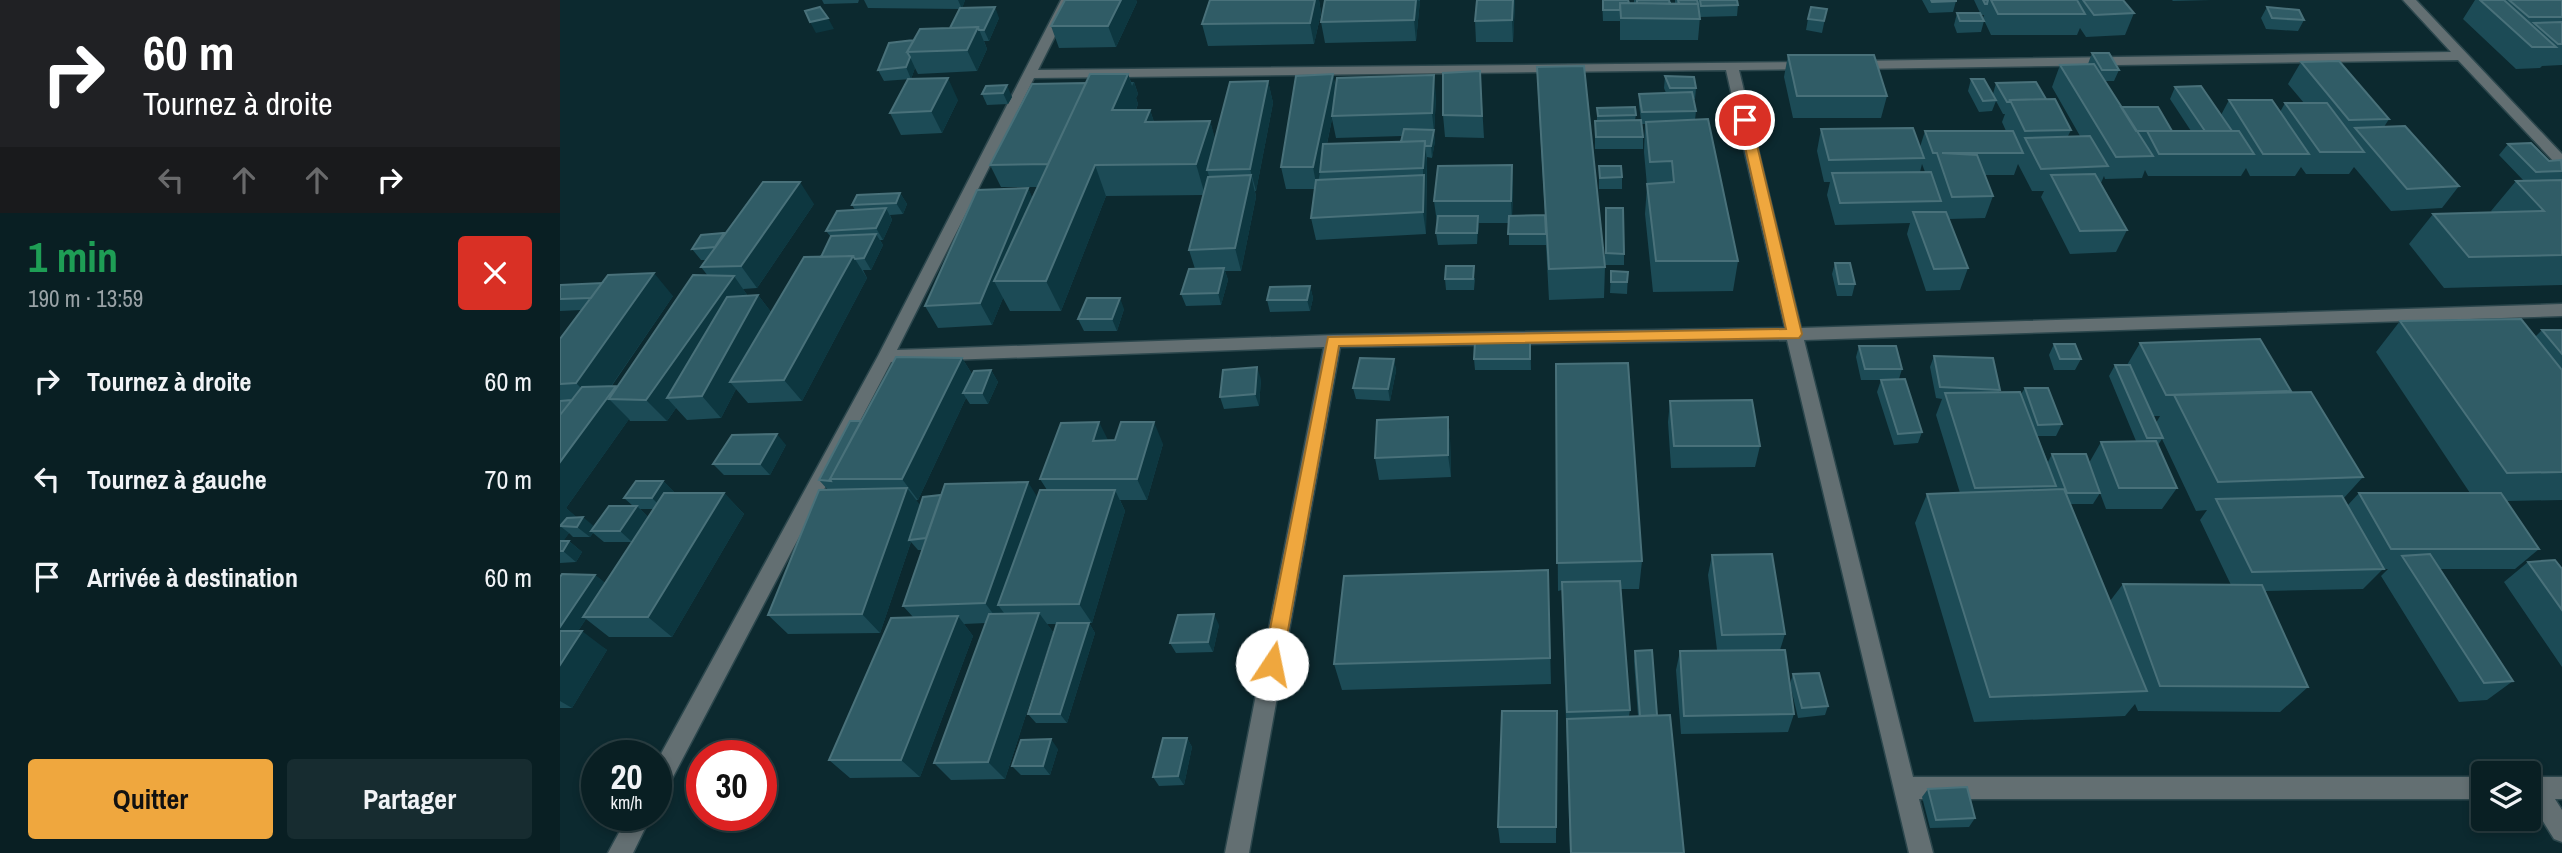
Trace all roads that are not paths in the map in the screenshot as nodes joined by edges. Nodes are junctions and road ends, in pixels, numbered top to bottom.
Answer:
1 (1066, 0) edge
2 (2409, 0) edge
3 (2459, 55) junction
4 (1816, 65) edge
5 (1844, 65) edge
6 (1732, 66) junction
7 (1029, 74) junction
8 (2562, 162) edge
9 (2562, 310) edge
10 (1794, 334) junction
11 (1333, 341) junction
12 (886, 356) junction
13 (672, 756) edge
14 (1906, 788) junction
15 (2471, 788) edge
16 (2541, 788) edge
17 (2562, 788) edge
18 (2541, 801) edge
19 (632, 831) edge
20 (2562, 831) edge
21 (620, 853) edge
22 (1237, 853) edge
23 (1921, 853) edge

1 - 7 street
2 - 3 street
3 - 5 street
3 - 8 street
4 - 6 street
6 - 7 street
6 - 10 street
7 - 12 street
9 - 10 street
10 - 11 street
10 - 14 street
11 - 12 street
11 - 22 street
12 - 13 street
14 - 15 street
14 - 23 street
16 - 17 street
18 - 20 street
19 - 21 street

